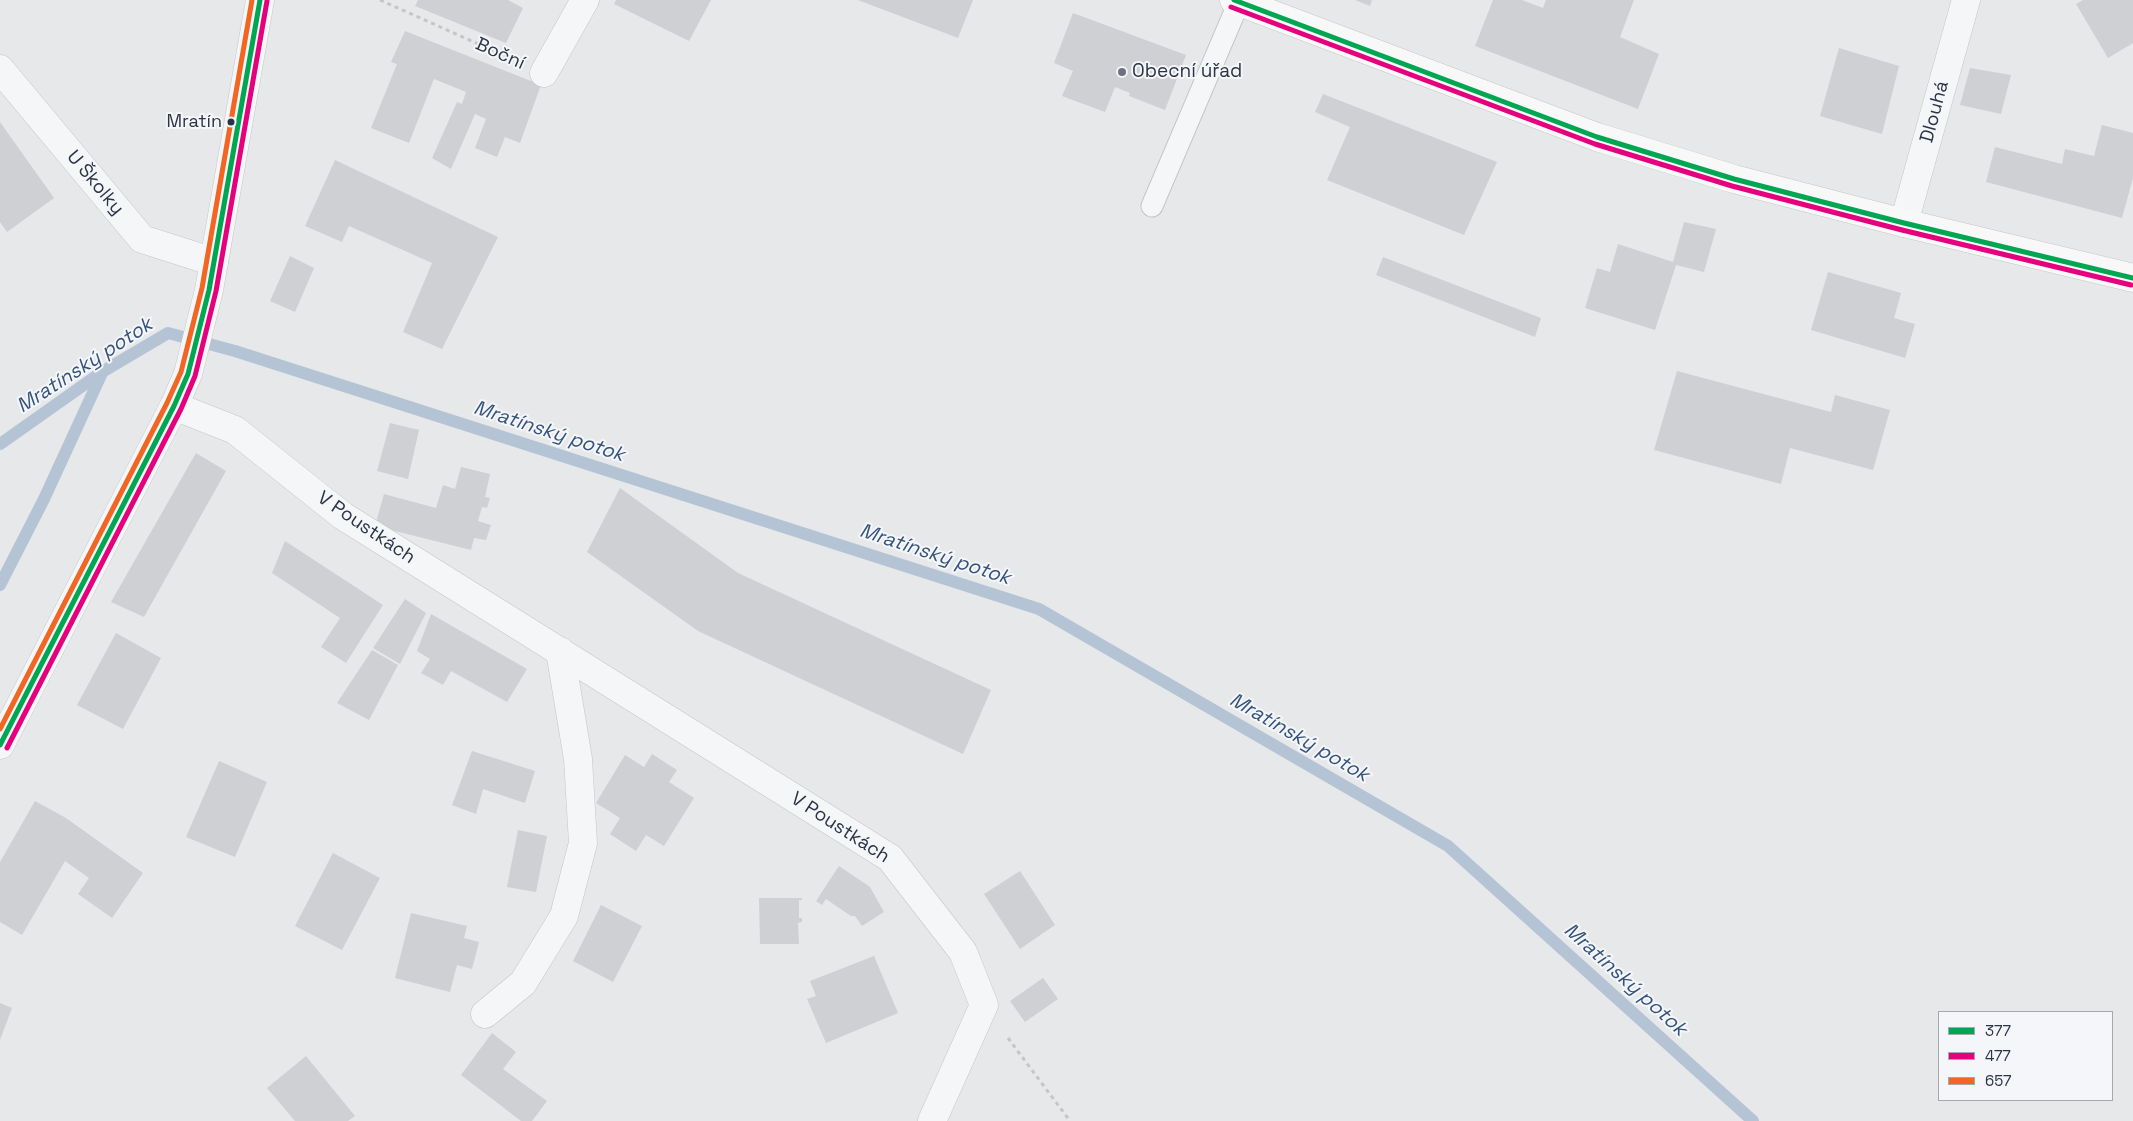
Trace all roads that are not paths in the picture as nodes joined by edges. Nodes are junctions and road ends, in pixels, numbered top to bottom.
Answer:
1 (260, 0) edge
2 (585, 0) edge
3 (1966, 0) edge
4 (1238, 1) edge
5 (0, 69) edge
6 (544, 74) road end
7 (1152, 206) dead end
8 (1904, 223) junction
9 (214, 262) junction
10 (2133, 278) edge
11 (174, 406) junction
12 (560, 651) junction
13 (0, 745) edge
14 (485, 1014) dead end
15 (932, 1121) edge

1 - 9 street
2 - 6 street, Boční
3 - 8 street, Dlouhá
4 - 7 lane
4 - 8 main road
5 - 9 street, U Školky
8 - 10 main road
9 - 11 street
11 - 12 street, V Poustkách
11 - 13 street
12 - 14 street
12 - 15 street, V Poustkách

